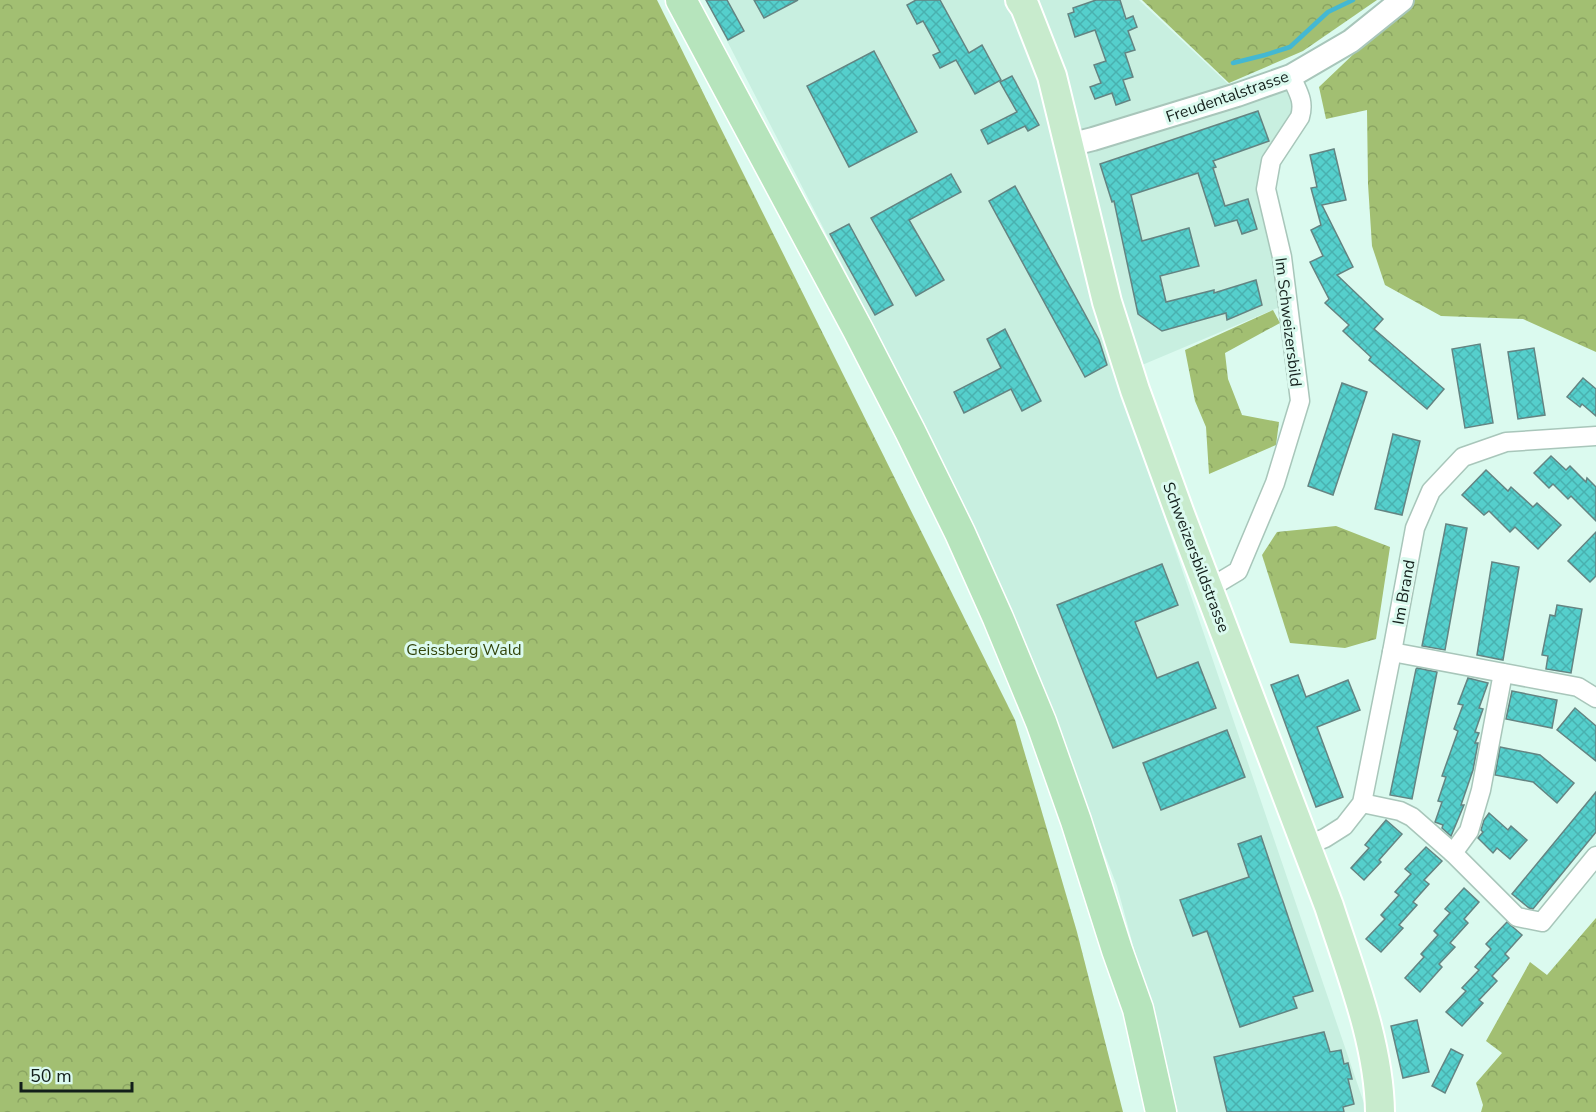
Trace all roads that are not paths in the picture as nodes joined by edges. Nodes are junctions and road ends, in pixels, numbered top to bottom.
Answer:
1 (681, 0) edge
2 (1020, 0) edge
3 (1402, 0) edge
4 (1291, 76) junction
5 (1069, 145) junction
6 (1596, 436) edge
7 (1208, 589) junction
8 (1392, 652) junction
9 (1503, 673) junction
10 (1596, 698) edge
11 (1362, 803) junction
12 (1306, 846) junction
13 (1453, 853) junction
14 (1596, 856) edge
15 (1117, 950) junction
16 (1148, 1112) edge
17 (1161, 1112) edge
18 (1380, 1112) edge

1 - 15 highway
2 - 5 main road, Schweizersbildstrasse
3 - 4 street, Freudentalstrasse
4 - 5 street, Freudentalstrasse
4 - 7 street, Im Schweizersbild
5 - 7 main road, Schweizersbildstrasse
6 - 8 street, Im Brand
7 - 12 main road, Schweizersbildstrasse
8 - 9 street
8 - 11 street, Im Brand
9 - 10 street
9 - 13 street
11 - 12 street, Im Brand
11 - 13 street
12 - 18 main road, Schweizersbildstrasse
13 - 14 street
15 - 16 highway
15 - 17 highway

